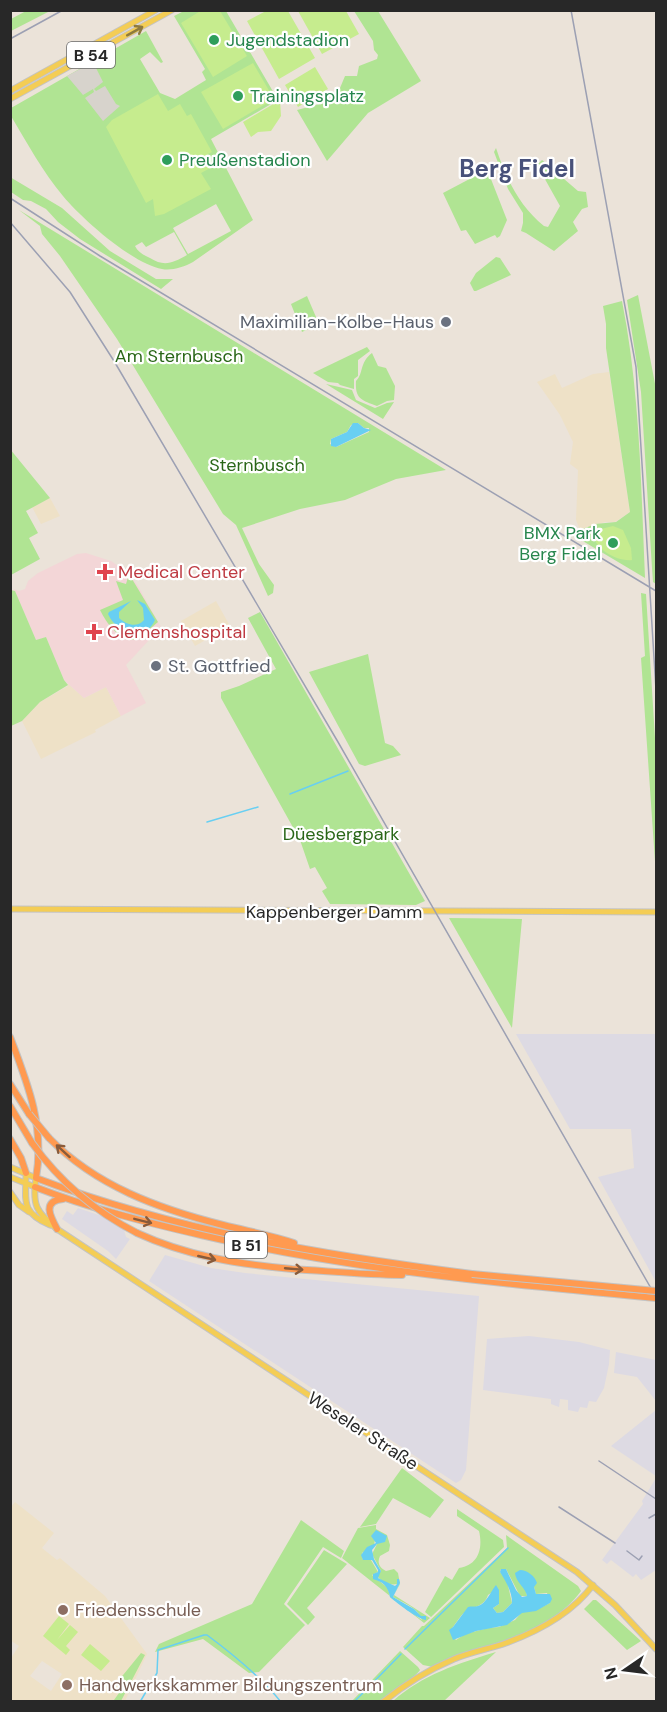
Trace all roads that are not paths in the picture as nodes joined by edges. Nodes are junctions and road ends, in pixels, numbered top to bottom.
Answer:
1 (156, 10) edge
2 (172, 10) edge
3 (10, 91) edge
4 (10, 99) edge
5 (10, 909) edge
6 (657, 912) edge
7 (10, 1037) edge
8 (10, 1084) edge
9 (10, 1106) edge
10 (10, 1139) edge
11 (10, 1167) edge
12 (26, 1173) junction
13 (10, 1177) edge
14 (36, 1178) junction
15 (25, 1183) junction
16 (35, 1187) junction
17 (10, 1192) edge
18 (67, 1199) junction
19 (31, 1214) junction
20 (57, 1229) junction
21 (305, 1248) junction
22 (429, 1275) junction
23 (472, 1277) junction
24 (657, 1291) edge
25 (657, 1298) edge
26 (593, 1585) junction
27 (657, 1648) edge
28 (383, 1701) edge

1 - 3 main road, B 54
4 -> 2 main road, B 54
5 - 6 main road, Kappenberger Damm
7 - 14 highway
21 -> 8 highway, B 51, bridge
9 -> 22 highway, B 51, bridge
10 - 12 highway
11 - 12 main road
12 - 14 main road
12 - 15 main road
13 - 15 main road
14 - 16 main road, Weseler Straße
14 - 21 highway, B 51
15 - 16 main road
15 - 19 main road
16 - 18 highway, B 51
16 - 20 main road, Weseler Straße
17 - 19 main road, Weseler Straße
18 - 20 highway
18 -> 22 highway, B 51
19 - 20 main road, Weseler Straße
20 - 26 main road, Weseler Straße
21 - 23 highway, B 51
22 - 23 highway, B 51
23 - 24 highway, B 51, bridge
23 - 25 highway, B 51
26 - 27 main road, Weseler Straße
26 - 28 main road

